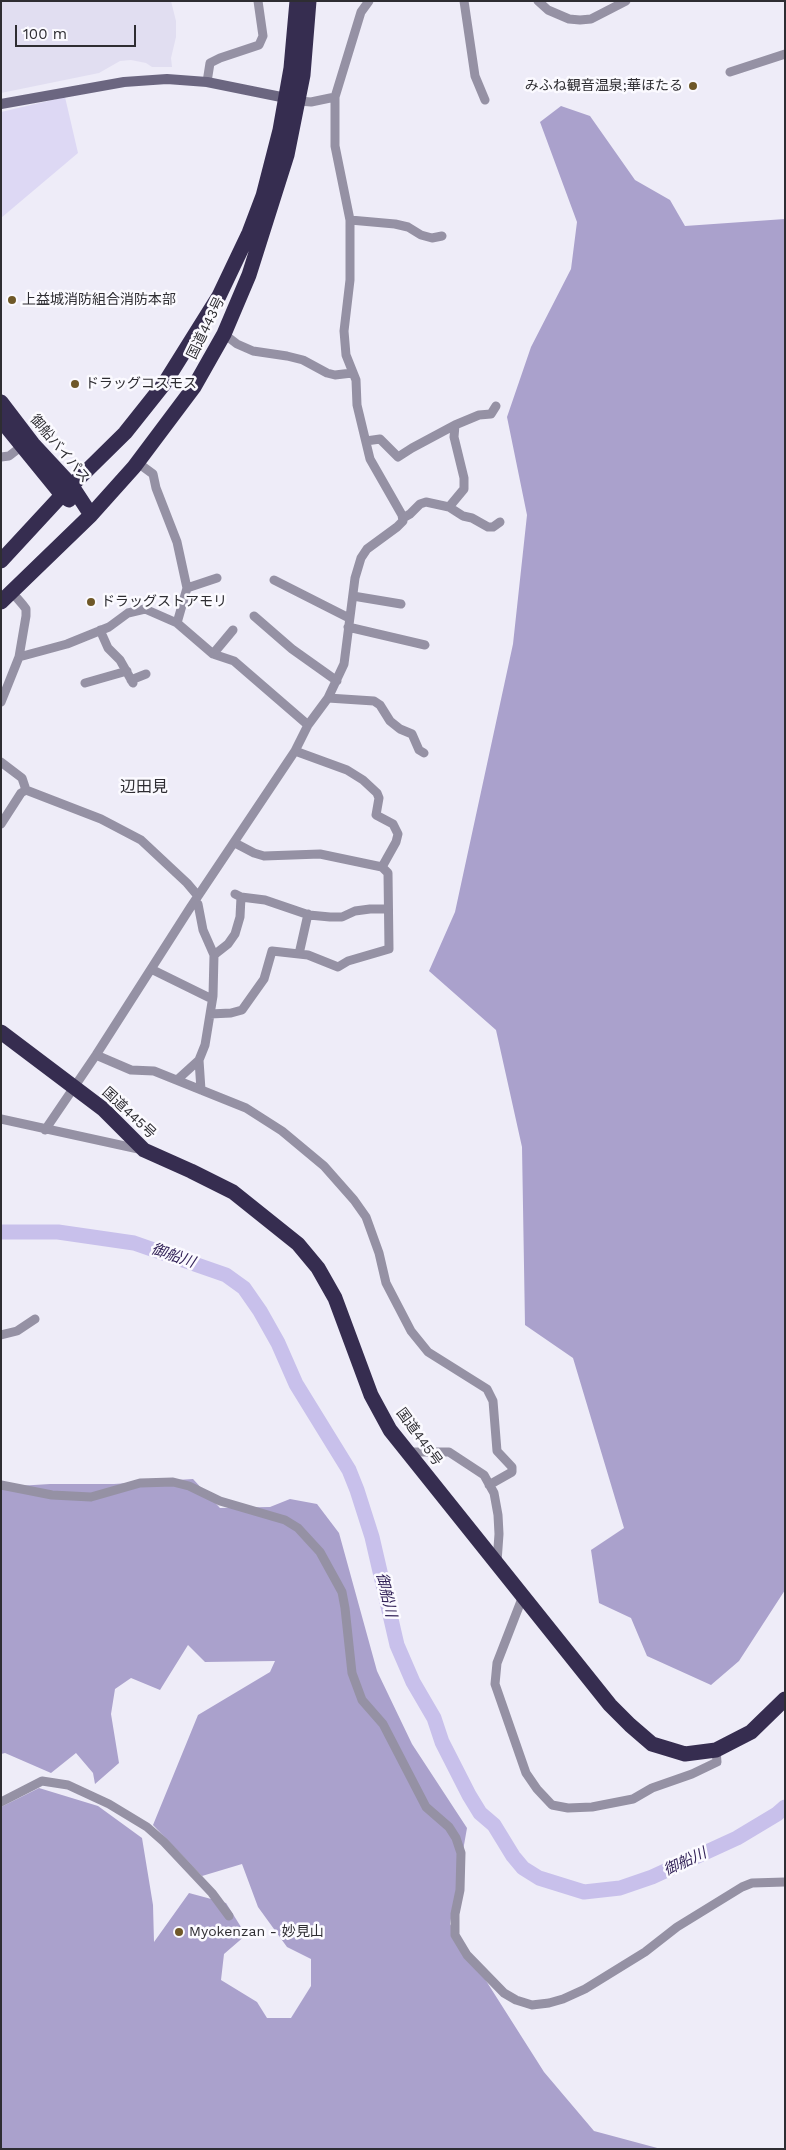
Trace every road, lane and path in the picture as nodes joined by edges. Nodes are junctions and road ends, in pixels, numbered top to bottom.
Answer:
1 (258, 1) edge
2 (297, 1) edge
3 (309, 1) edge
4 (369, 1) edge
5 (464, 1) edge
6 (538, 1) edge
7 (626, 1) edge
8 (785, 54) edge
9 (730, 72) dead end
10 (207, 82) junction
11 (334, 97) junction
12 (292, 99) junction
13 (485, 100) dead end
14 (1, 104) edge
15 (350, 220) junction
16 (442, 236) dead end
17 (202, 323) junction
18 (224, 334) junction
19 (352, 373) junction
20 (1, 402) edge
21 (496, 406) dead end
22 (141, 412) junction
23 (1, 420) edge
24 (455, 425) junction
25 (163, 430) junction
26 (366, 441) junction
27 (22, 446) junction
28 (1, 456) edge
29 (138, 463) junction
30 (67, 490) junction
31 (449, 507) junction
32 (91, 514) junction
33 (403, 518) junction
34 (500, 522) dead end
35 (1, 560) edge
36 (217, 578) dead end
37 (274, 580) dead end
38 (187, 588) junction
39 (4, 595) edge
40 (352, 596) junction
41 (401, 604) dead end
42 (254, 616) dead end
43 (177, 623) junction
44 (349, 623) junction
45 (100, 630) junction
46 (234, 630) dead end
47 (425, 645) dead end
48 (213, 654) junction
49 (19, 657) junction
50 (146, 674) dead end
51 (130, 678) junction
52 (337, 681) junction
53 (85, 683) dead end
54 (328, 698) junction
55 (1, 702) edge
56 (308, 725) junction
57 (295, 751) junction
58 (424, 753) dead end
59 (1, 762) edge
60 (26, 790) junction
61 (1, 824) edge
62 (235, 843) junction
63 (382, 867) junction
64 (196, 899) junction
65 (388, 909) junction
66 (308, 914) junction
67 (299, 954) junction
68 (214, 956) junction
69 (151, 969) junction
70 (212, 999) junction
71 (210, 1014) junction
72 (1, 1032) edge
73 (96, 1055) junction
74 (199, 1060) junction
75 (177, 1080) junction
76 (75, 1086) junction
77 (202, 1090) junction
78 (1, 1119) edge
79 (45, 1130) junction
80 (144, 1150) junction
81 (35, 1318) dead end
82 (1, 1335) edge
83 (408, 1452) junction
84 (1, 1484) edge
85 (489, 1485) junction
86 (497, 1562) junction
87 (523, 1596) junction
88 (785, 1699) edge
89 (716, 1750) junction
90 (1, 1802) edge
91 (785, 1882) edge
92 (229, 1916) dead end

1 - 10 street
2 - 12 highway, 国道443号
3 - 12 highway, 国道443号
4 - 11 street
5 - 13 street
6 - 7 street
8 - 9 street
10 - 12 street
10 - 14 street
11 - 12 street
11 - 15 street
12 - 17 highway, 国道443号
12 - 18 highway, 国道443号
15 - 16 street
15 - 19 street
17 - 18 highway
17 - 22 highway, 国道443号
18 - 19 street
18 - 25 highway, 国道443号
19 - 26 street
20 - 30 highway, 御船バイパス
21 - 24 street
22 - 25 highway
22 - 30 highway, 国道443号
23 - 27 highway
24 - 26 street
24 - 31 street
25 - 29 highway, 国道443号
26 - 33 street
27 - 28 street
27 - 30 highway
29 - 32 highway, 国道443号
29 - 38 street
30 - 32 highway, 御船バイパス
30 - 35 highway, 国道443号
31 - 33 street
31 - 34 street
32 - 39 highway, 国道443号
33 - 40 street
36 - 38 street
37 - 44 street
38 - 43 street
39 - 49 street
40 - 41 street
40 - 44 street
42 - 52 street
43 - 45 street
43 - 48 street
44 - 47 street
44 - 52 street
45 - 49 street
45 - 51 street
46 - 48 street
48 - 56 street
49 - 55 street
50 - 51 street
51 - 53 street
52 - 54 street
54 - 56 street
54 - 58 street
56 - 57 street
57 - 62 street
57 - 63 street
59 - 60 street
60 - 61 street
60 - 64 street
62 - 63 street
62 - 64 street
63 - 65 street
64 - 68 street
64 - 69 street
65 - 66 street
65 - 67 street
66 - 67 street
66 - 68 street
67 - 71 street
68 - 70 street
69 - 70 street
69 - 73 street
70 - 71 street
71 - 74 street
72 - 76 highway, 国道445号
73 - 75 street
73 - 76 street
74 - 75 street
74 - 77 street
75 - 77 street
76 - 79 street
76 - 80 highway, 国道445号
77 - 85 street
78 - 79 street
79 - 80 street
80 - 83 highway, 国道445号
81 - 82 street
83 - 85 street
83 - 86 highway, 国道445号
84 - 91 street
85 - 86 street
86 - 87 highway, 国道445号
87 - 89 highway, 国道445号
87 - 89 street
88 - 89 highway, 国道445号
90 - 92 street

